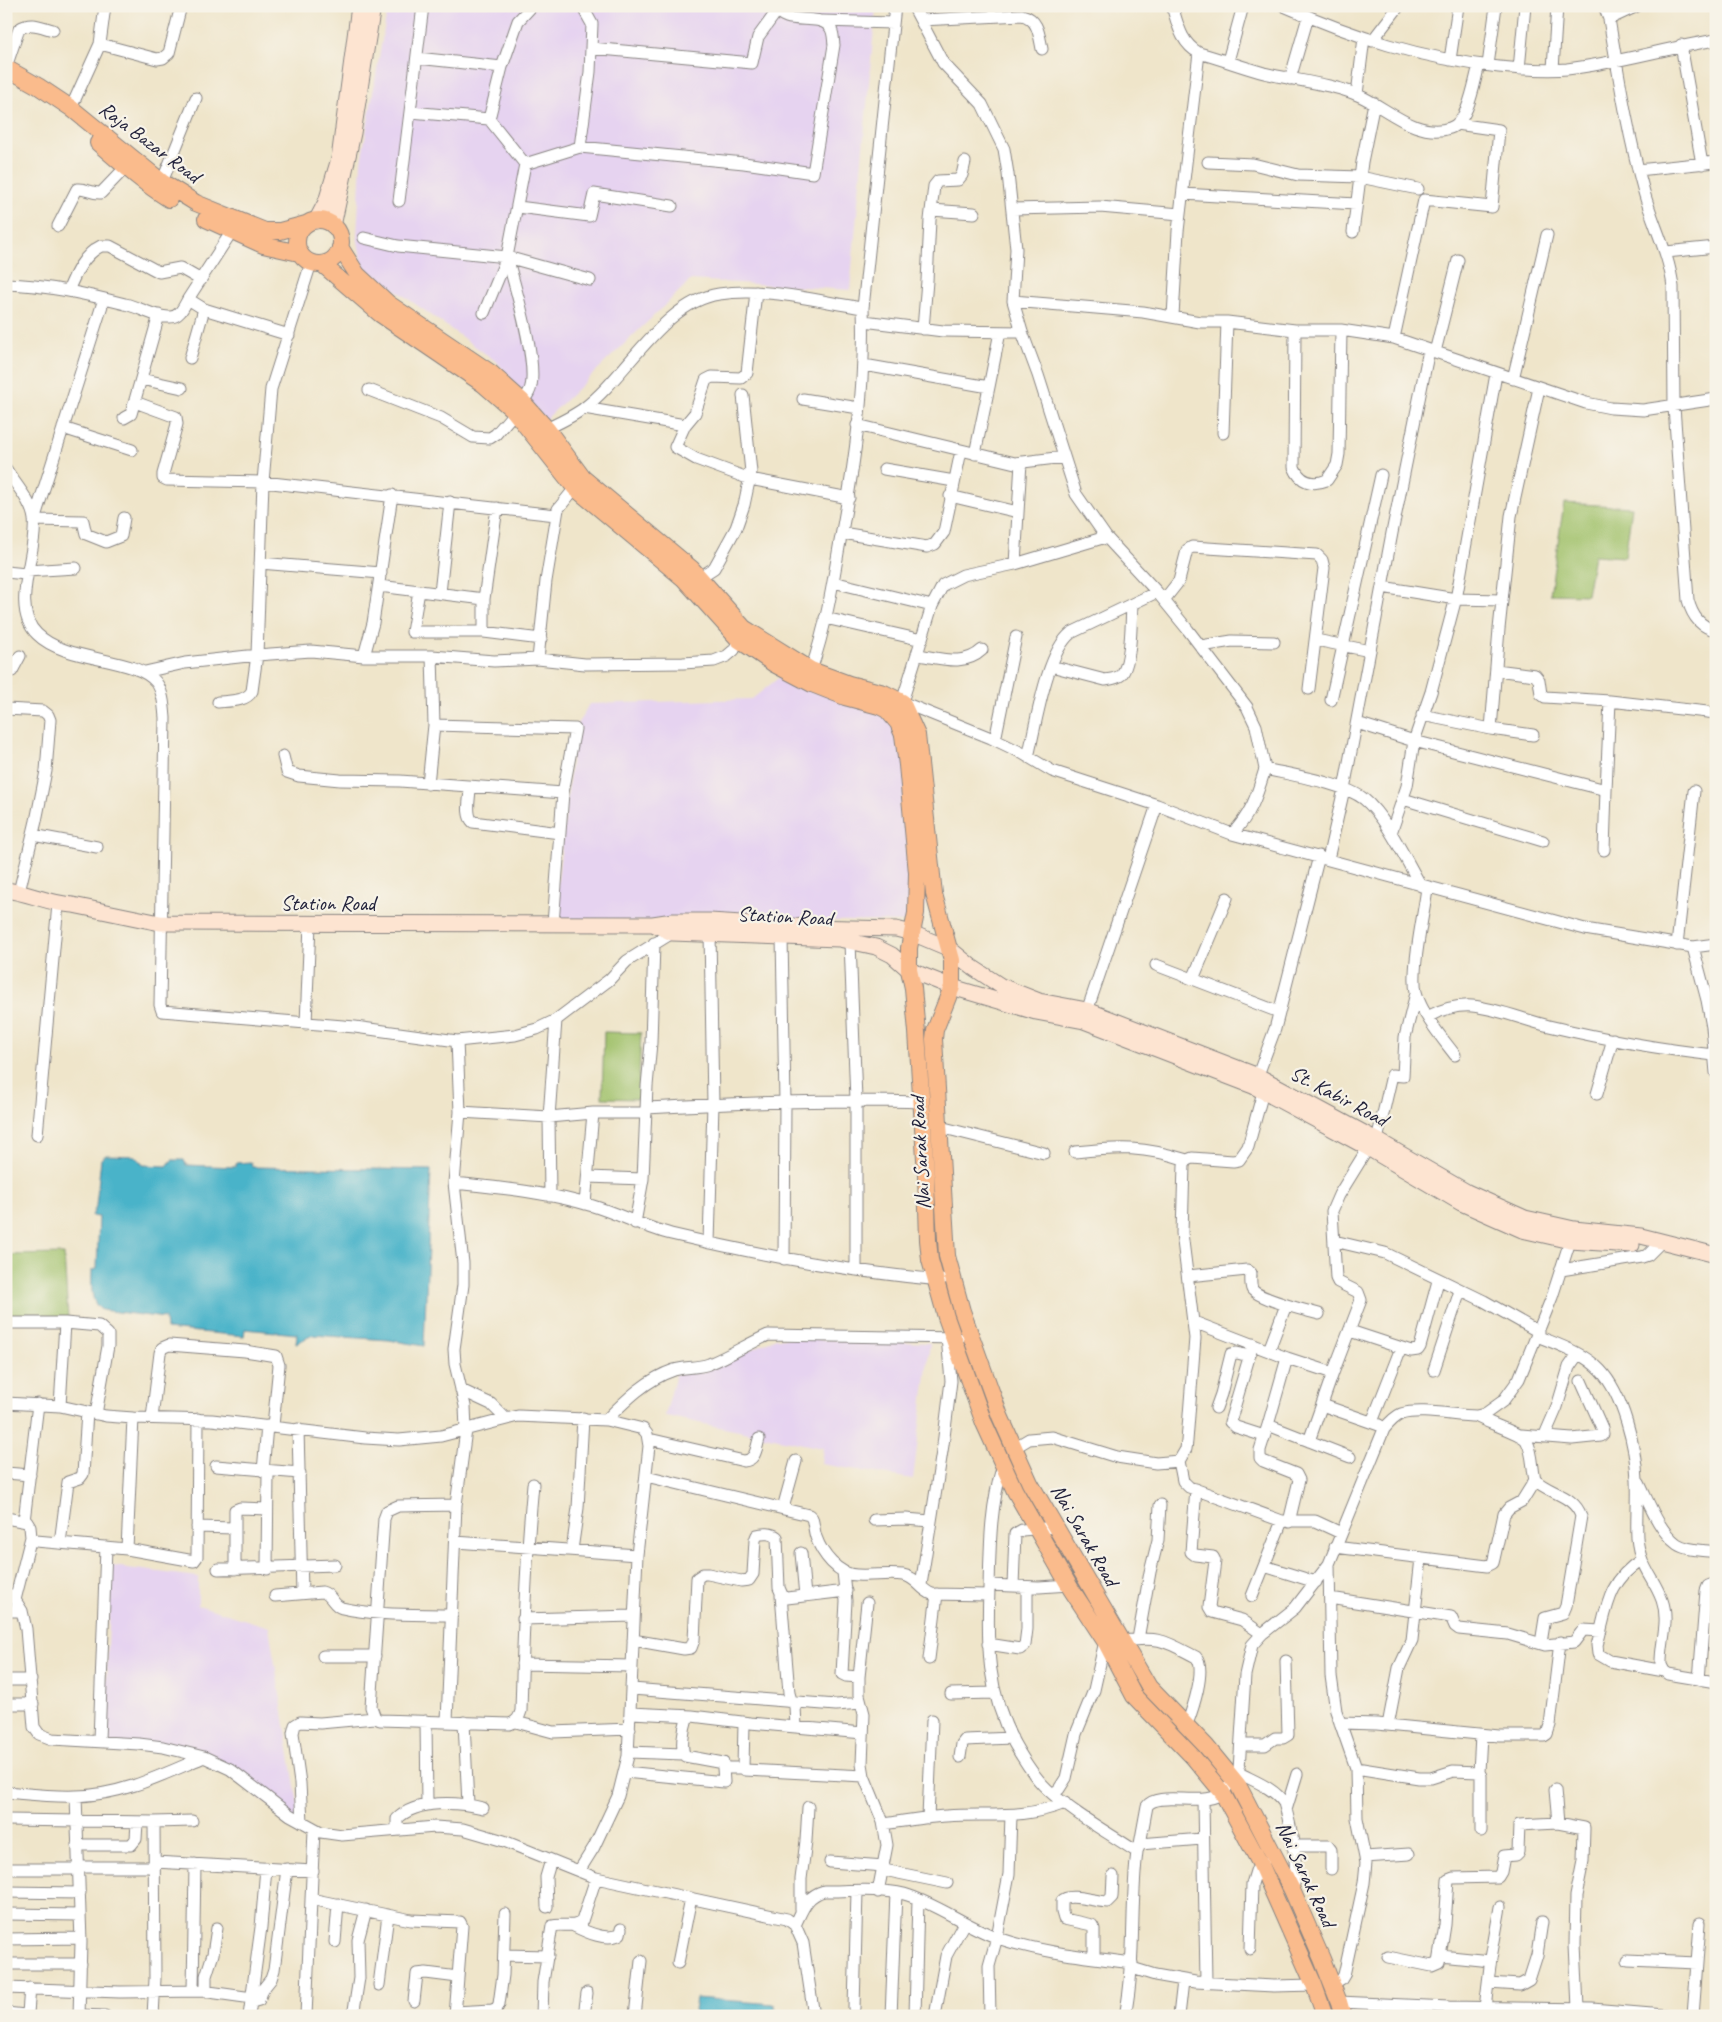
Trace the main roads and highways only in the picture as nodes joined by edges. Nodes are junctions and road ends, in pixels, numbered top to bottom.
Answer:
1 (6, 67) edge
2 (6, 76) edge
3 (311, 223) junction
4 (340, 247) junction
5 (311, 260) junction
6 (371, 297) junction
7 (579, 483) junction
8 (993, 1395) junction
9 (976, 1402) junction
10 (1341, 2009) edge
11 (1325, 2016) edge

1 - 3 main road, Raja Bazar Road
2 - 5 main road, Raja Bazar Road
3 - 4 main road
3 - 5 main road
4 - 5 main road
4 - 6 main road
5 - 6 main road
6 - 7 main road
7 - 8 main road, Nai Sarak Road
7 - 9 main road, Nai Sarak Road
8 - 9 main road
8 - 10 main road, Nai Sarak Road
9 - 11 main road, Nai Sarak Road

